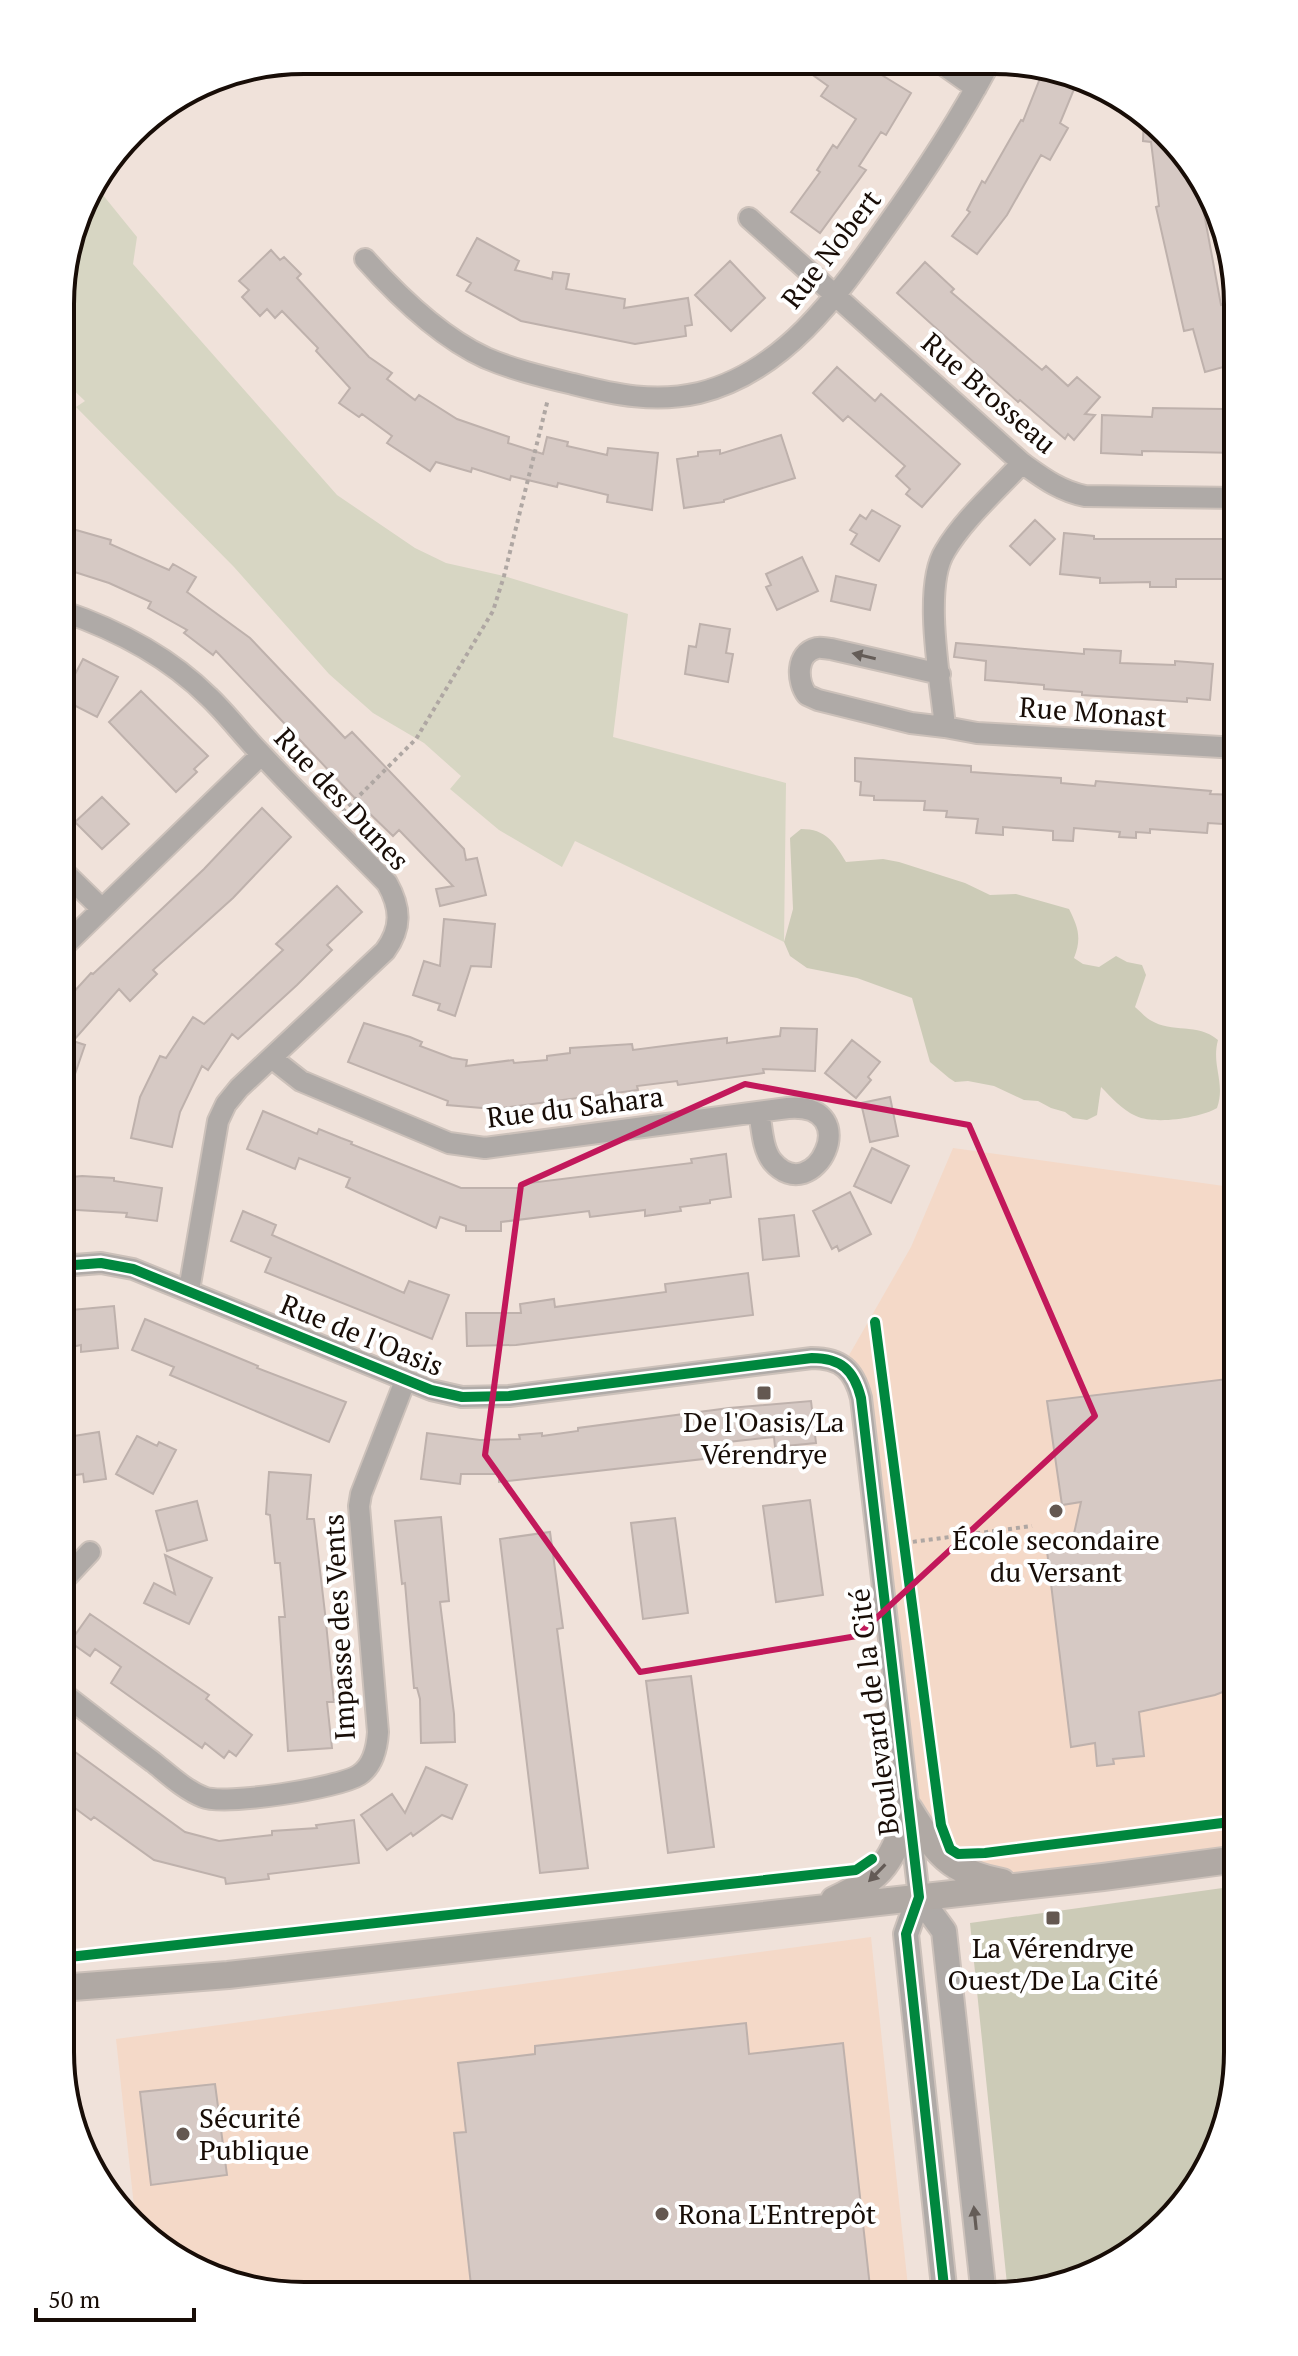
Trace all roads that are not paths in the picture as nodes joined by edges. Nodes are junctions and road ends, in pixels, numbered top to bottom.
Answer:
1 (956, 74) edge
2 (984, 74) edge
3 (976, 88) junction
4 (749, 218) dead end
5 (365, 259) dead end
6 (836, 297) junction
7 (1022, 463) junction
8 (1224, 498) edge
9 (74, 616) edge
10 (940, 674) junction
11 (945, 727) junction
12 (1224, 747) edge
13 (261, 755) junction
14 (74, 882) edge
15 (101, 908) junction
16 (74, 936) edge
17 (273, 1059) junction
18 (759, 1112) dead end
19 (74, 1265) edge
20 (189, 1290) junction
21 (844, 1364) joint
22 (405, 1381) junction
23 (90, 1552) dead end
24 (74, 1569) edge
25 (74, 1702) edge
26 (909, 1809) junction
27 (1224, 1861) edge
28 (1021, 1886) junction
29 (919, 1897) junction
30 (815, 1908) junction
31 (228, 1975) junction
32 (74, 1987) edge
33 (74, 2001) edge
34 (943, 2282) edge
35 (982, 2282) edge

1 - 3 street
2 - 3 street, Rue Nobert
3 - 6 street, Rue Nobert
4 - 6 street, Rue Brosseau
5 - 6 street, Rue Nobert
6 - 7 street, Rue Brosseau
7 - 8 street, Rue Brosseau
7 - 10 street
9 - 13 street, Rue des Dunes
10 - 11 street
10 -> 11 street, Rue Monast
11 - 12 street, Rue Monast
13 - 15 street
13 - 17 street, Rue des Dunes
14 - 15 street
15 - 16 street
17 - 18 street, Rue du Sahara
17 - 20 street, Rue des Dunes
19 - 20 street, Rue de l'Oasis
20 - 22 street, Rue de l'Oasis
21 - 22 street, Rue de l'Oasis
21 - 26 street, Boulevard de la Cité
22 - 25 street, Impasse des Vents
23 - 24 street
26 - 28 main road
26 - 29 street, Boulevard de la Cité
26 -> 30 main road
27 - 28 main road
28 - 29 main road
29 - 30 main road
29 - 34 street, Boulevard de la Cité
35 -> 29 street, Boulevard de la Cité
30 - 31 main road
31 - 32 main road
31 - 33 main road

